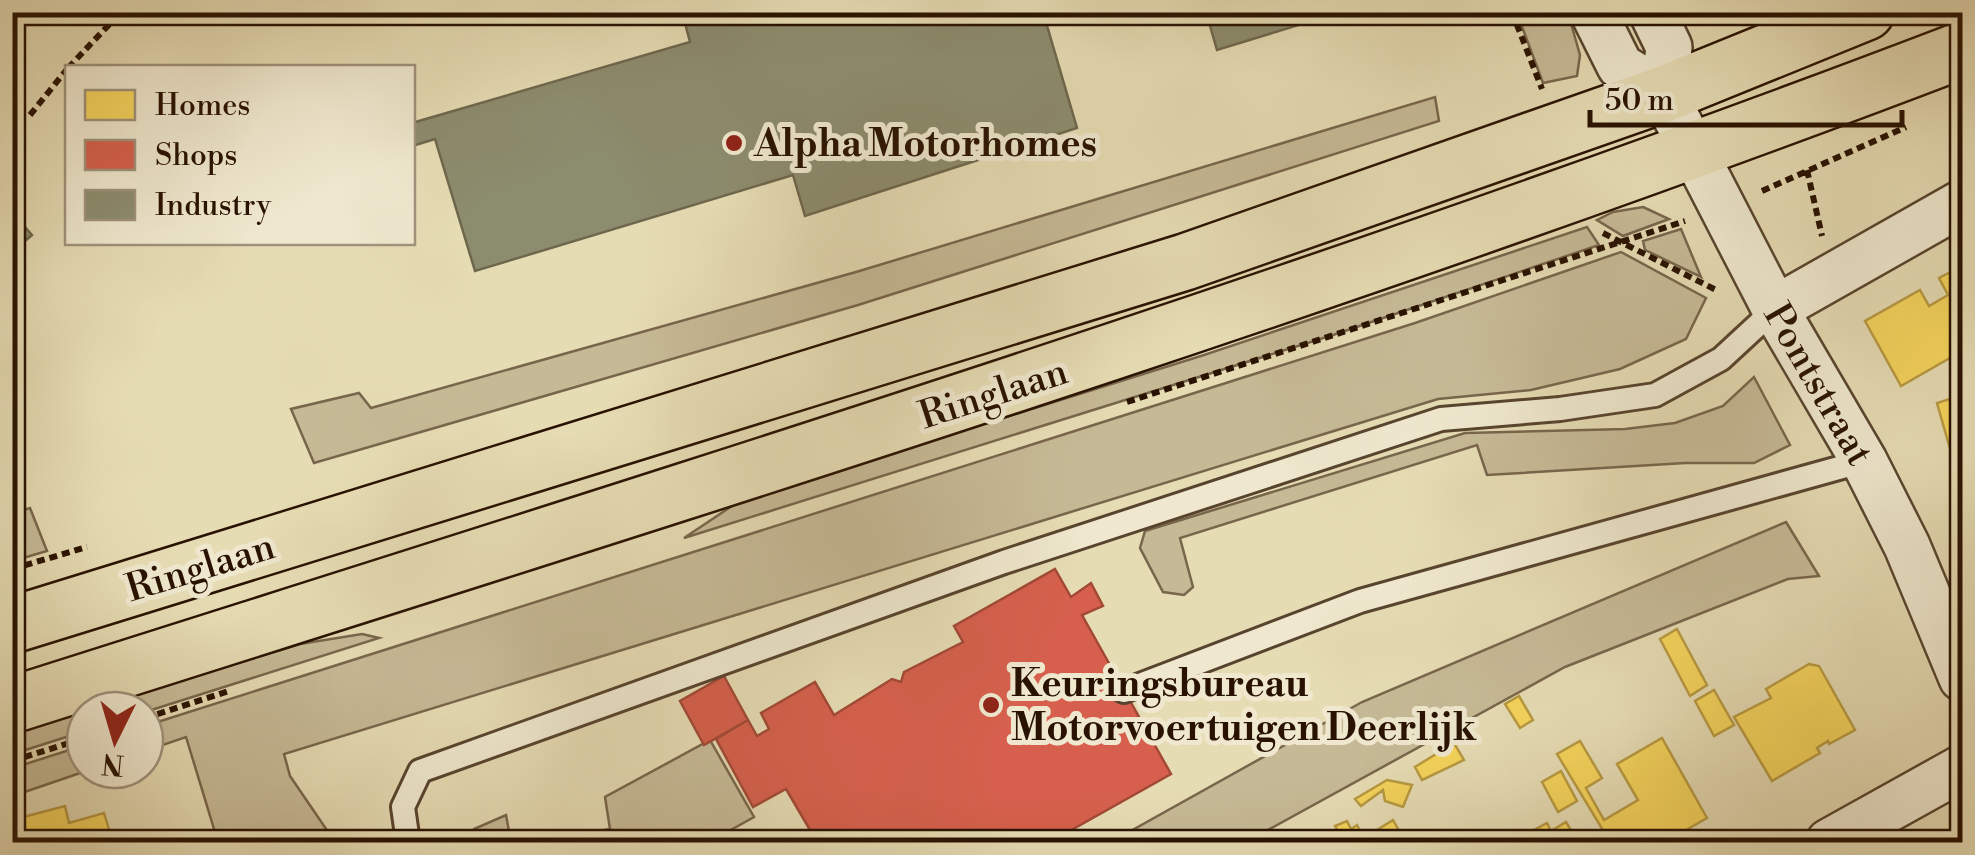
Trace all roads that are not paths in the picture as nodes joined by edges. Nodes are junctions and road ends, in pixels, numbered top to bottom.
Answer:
1 (1593, 12) edge
2 (1652, 12) edge
3 (1866, 12) edge
4 (1962, 50) edge
5 (1664, 94) junction
6 (1694, 153) junction
7 (1962, 203) edge
8 (1775, 310) junction
9 (1864, 461) junction
10 (12, 625) edge
11 (1962, 678) edge
12 (1124, 691) dead end
13 (12, 705) edge
14 (1962, 768) edge
15 (408, 842) edge
16 (1830, 842) edge

1 - 5 street
2 - 5 street
3 - 5 main road, Ringlaan
4 - 6 main road, Ringlaan
5 - 6 street, Pontstraat
5 - 10 main road, Ringlaan
6 - 8 street, Pontstraat
6 - 13 main road, Ringlaan
7 - 8 street
8 - 9 street, Pontstraat
8 - 15 lane
9 - 11 street, Pontstraat
9 - 12 lane
14 - 16 street

